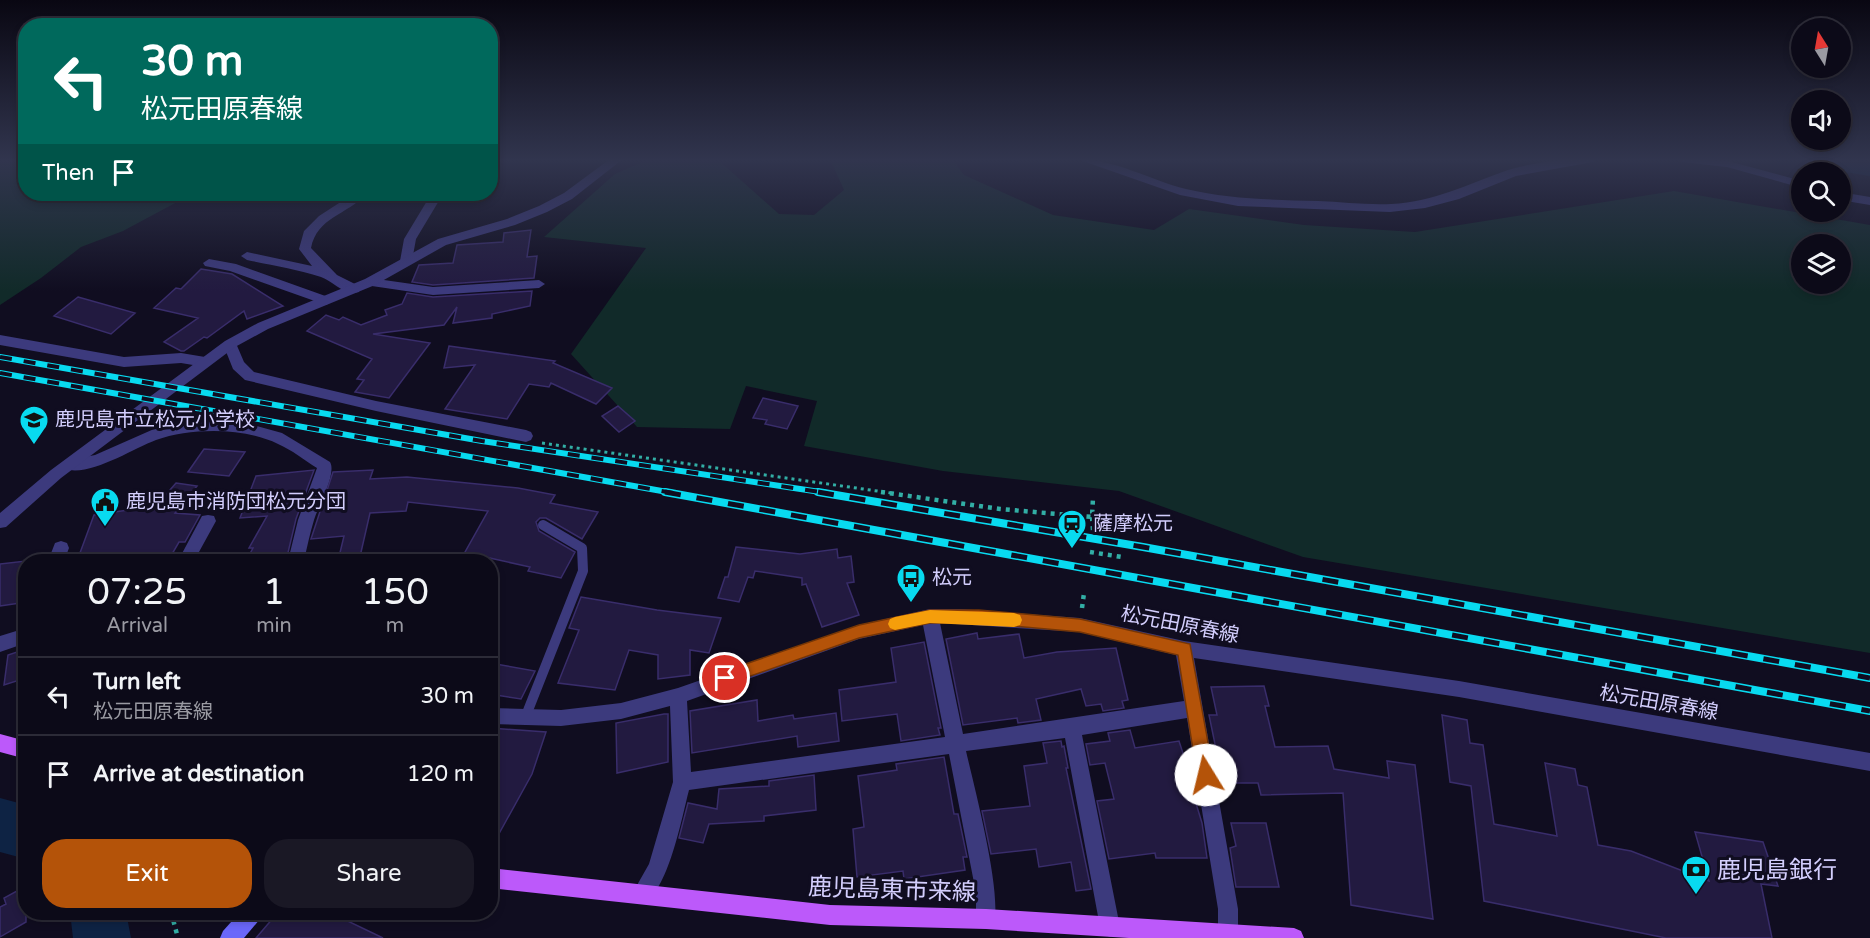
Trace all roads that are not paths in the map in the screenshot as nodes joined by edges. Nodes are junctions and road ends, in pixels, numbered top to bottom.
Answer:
1 (347, 203) edge
2 (432, 203) edge
3 (555, 203) edge
4 (1258, 203) edge
5 (1430, 203) edge
6 (247, 256) dead end
7 (406, 261) junction
8 (208, 263) dead end
9 (324, 273) junction
10 (370, 282) junction
11 (539, 284) dead end
12 (354, 289) junction
13 (326, 301) junction
14 (0, 340) edge
15 (230, 344) junction
16 (205, 362) junction
17 (526, 436) road end
18 (70, 465) junction
19 (0, 522) edge
20 (208, 522) dead end
21 (543, 525) dead end
22 (190, 554) edge
23 (298, 554) edge
24 (930, 616) junction
25 (18, 638) edge
26 (0, 644) edge
27 (1184, 649) junction
28 (678, 696) junction
29 (1195, 708) junction
30 (498, 716) edge
31 (525, 718) junction
32 (1072, 728) junction
33 (0, 743) edge
34 (957, 744) junction
35 (18, 748) edge
36 (1870, 762) edge
37 (682, 782) junction
38 (498, 879) edge
39 (642, 894) junction
40 (986, 919) junction
41 (246, 920) edge
42 (1110, 927) junction
43 (1228, 935) edge
44 (230, 938) edge
45 (1294, 938) edge

1 - 9 street
2 - 7 street
3 - 7 street
4 - 5 street
6 - 9 street
7 - 10 street
8 - 13 street
9 - 12 street
10 - 11 street
10 - 12 street
12 - 13 street
13 - 15 street
14 - 16 street
15 - 16 street
15 - 17 street
16 - 18 street
18 - 19 street
18 - 23 street
20 - 22 street
21 - 31 lane
24 - 27 street, 松元田原春線
24 - 28 street, 松元田原春線
24 - 34 street
25 - 26 street
27 - 29 street
27 - 36 street, 松元田原春線
28 - 31 street, 松元田原春線
28 - 37 street
29 - 32 street
29 - 43 street
30 - 31 street, 松元田原春線
32 - 34 street
32 - 42 street
33 - 35 main road
34 - 37 street
34 - 40 street
37 - 39 street
38 - 39 main road, 鹿児島東市来線
39 - 40 main road, 鹿児島東市来線
40 - 42 main road, 鹿児島東市来線
41 - 44 main road
42 - 43 main road, 鹿児島東市来線
43 - 45 main road, 鹿児島東市来線

